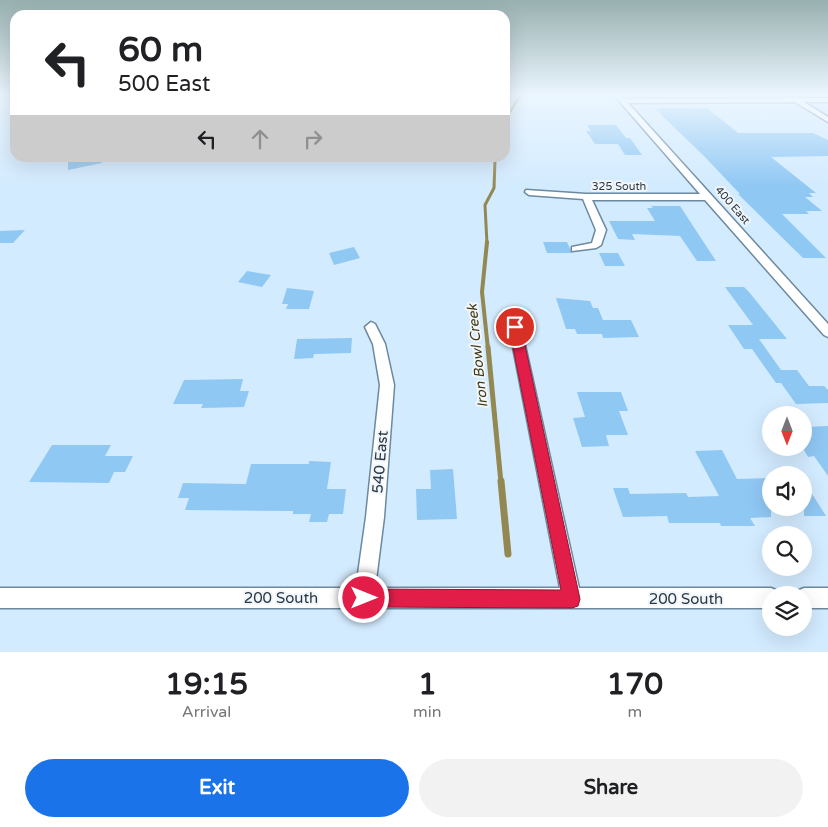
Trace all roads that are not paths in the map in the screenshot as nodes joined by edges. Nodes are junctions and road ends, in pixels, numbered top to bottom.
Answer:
1 (645, 125) edge
2 (529, 192) dead end
3 (586, 197) junction
4 (710, 197) junction
5 (576, 249) dead end
6 (371, 327) dead end
7 (515, 327) dead end
8 (828, 332) edge
9 (0, 598) edge
10 (364, 598) junction
11 (762, 598) edge
12 (812, 598) edge
13 (828, 598) edge
14 (572, 599) junction

1 - 4 street, 400 East
2 - 3 street, 325 South
3 - 4 street, 325 South
3 - 5 street
4 - 8 street, 400 East
6 - 10 street, 540 East
7 - 14 street
9 - 10 street, 200 South
10 - 14 street, 200 South
11 - 14 street, 200 South
12 - 13 street

